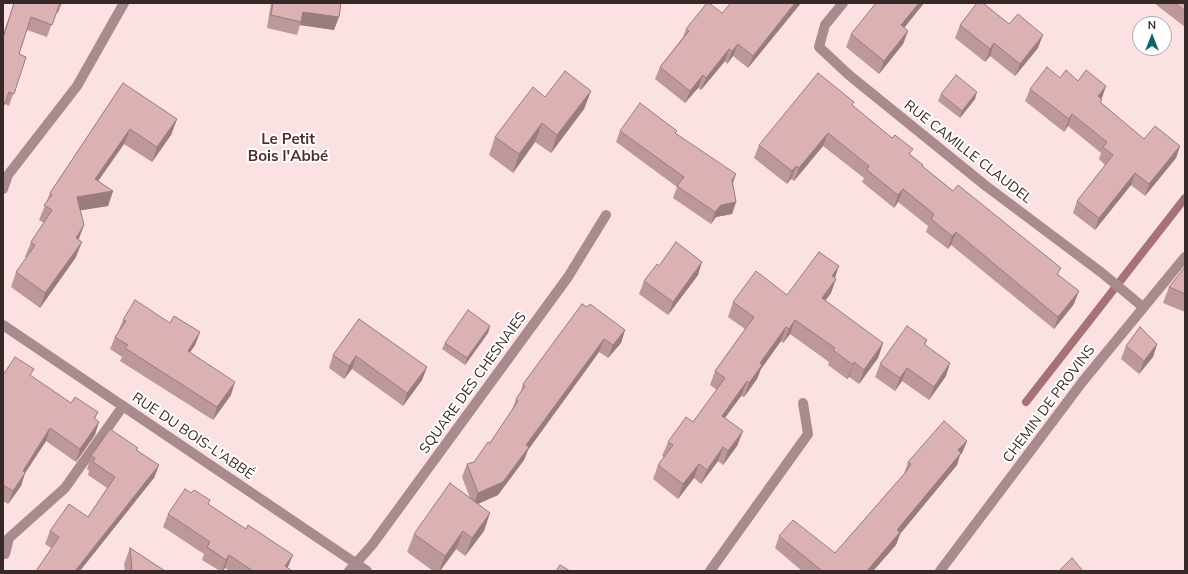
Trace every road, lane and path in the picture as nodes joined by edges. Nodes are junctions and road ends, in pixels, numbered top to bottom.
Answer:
1 (124, 3) edge
2 (843, 3) edge
3 (3, 189) edge
4 (606, 215) dead end
5 (1185, 257) edge
6 (1143, 307) junction
7 (3, 325) edge
8 (803, 403) dead end
9 (123, 406) junction
10 (4, 554) dead end
11 (353, 567) edge
12 (367, 571) edge
13 (710, 571) edge
14 (940, 571) edge

1 - 3 street
2 - 6 street, RUE CAMILLE CLAUDEL
4 - 11 street, SQUARE DES CHESNAIES
5 - 6 street, CHEMIN DE PROVINS
6 - 14 street, CHEMIN DE PROVINS
7 - 9 street, RUE DU BOIS-L'ABBÉ
8 - 13 street
9 - 10 street
9 - 11 street, RUE DU BOIS-L'ABBÉ
11 - 12 street, RUE DU BOIS-L'ABBÉ

